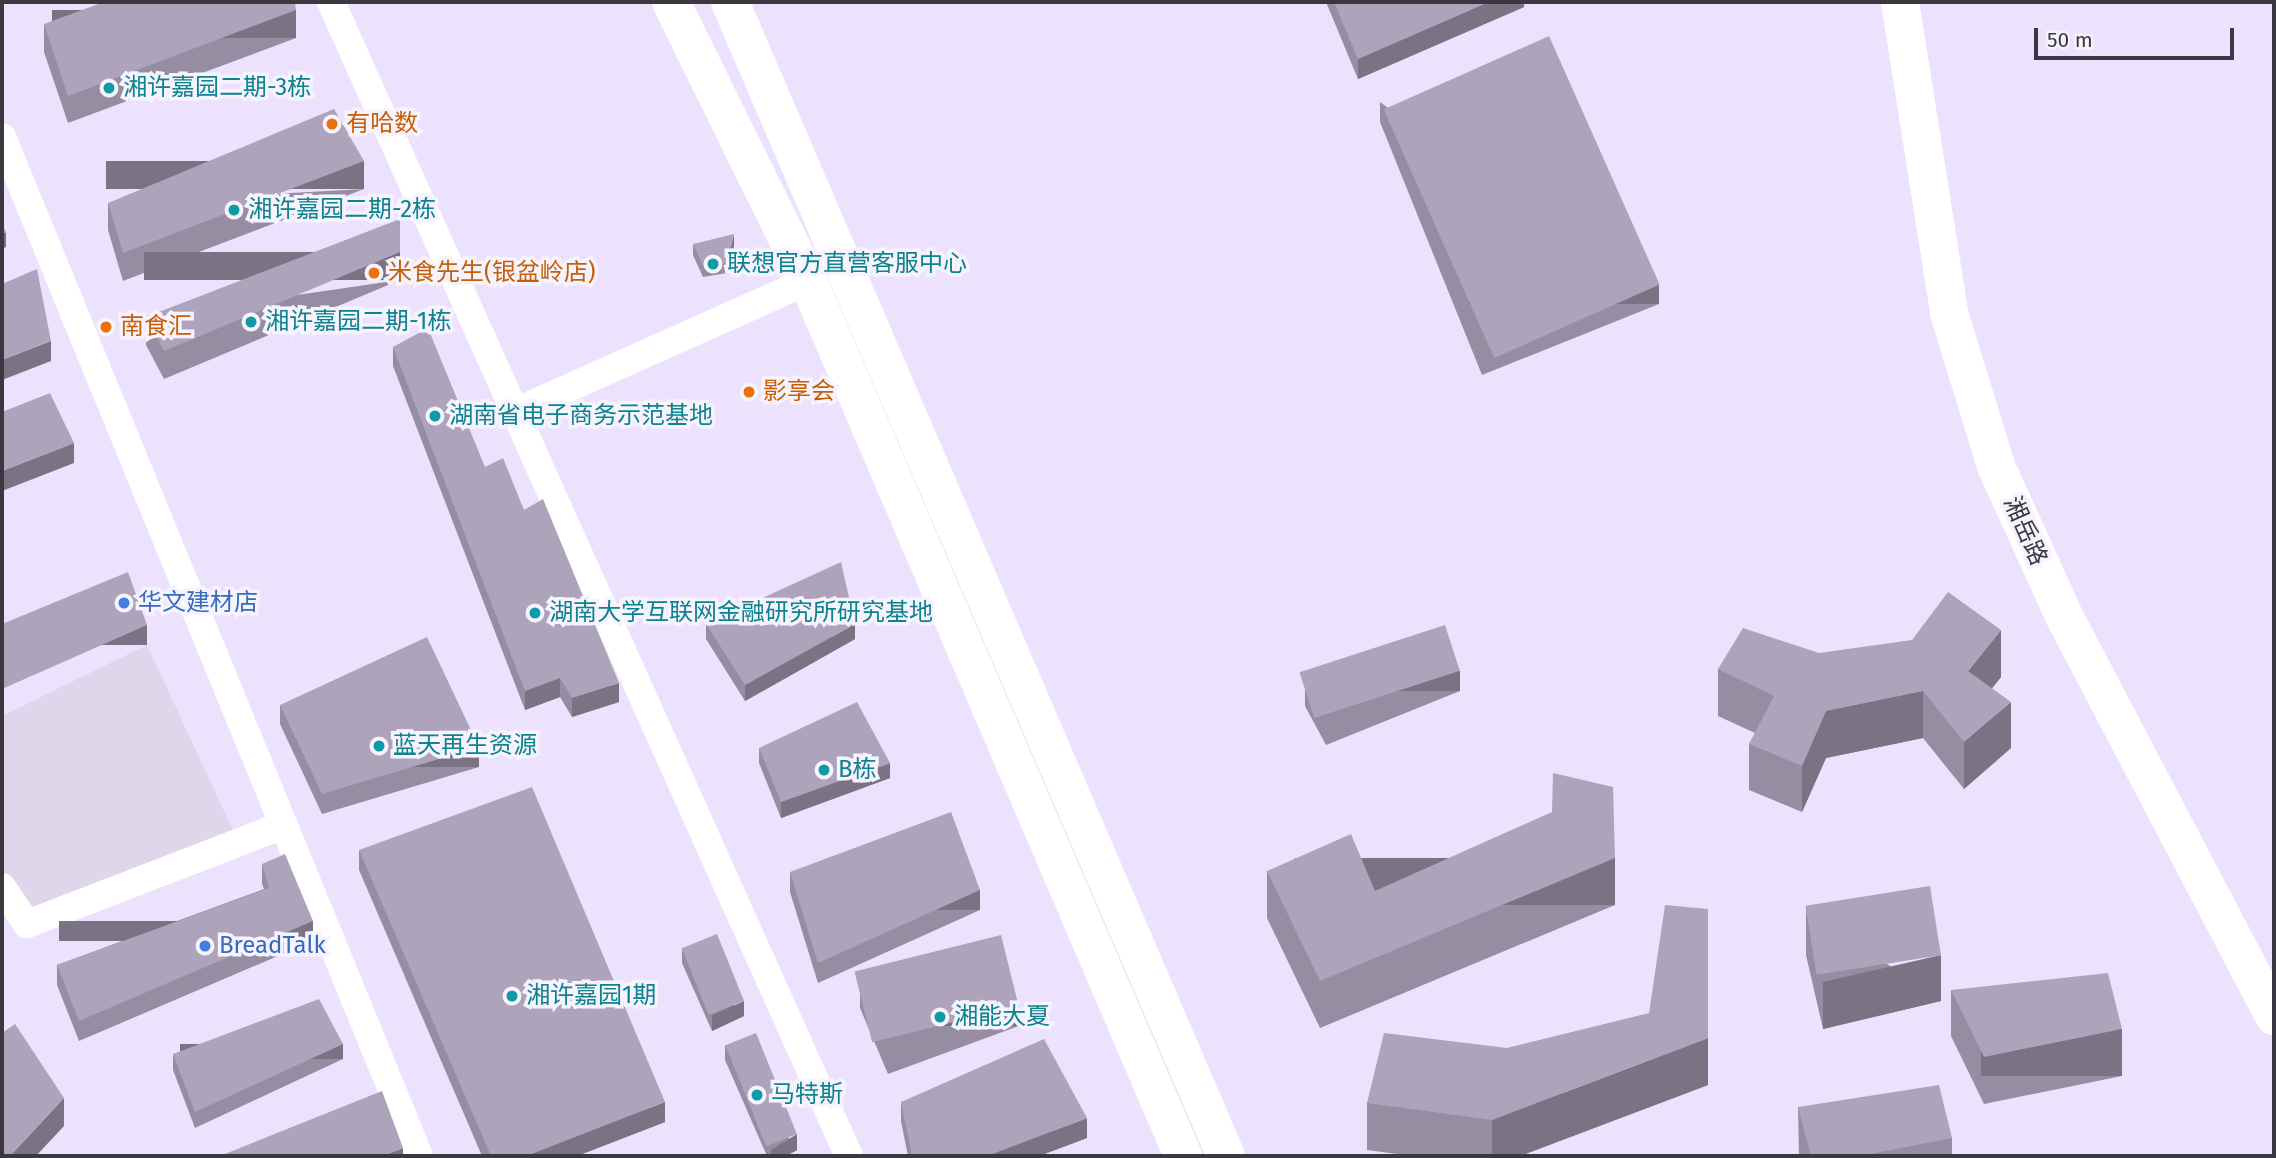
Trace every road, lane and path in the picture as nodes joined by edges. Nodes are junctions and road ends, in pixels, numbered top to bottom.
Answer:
1 (331, 2) edge
2 (671, 2) edge
3 (730, 2) edge
4 (1900, 2) edge
5 (1920, 2) edge
6 (2, 137) edge
7 (808, 281) junction
8 (515, 412) junction
9 (283, 825) junction
10 (2, 887) edge
11 (2274, 979) edge
12 (2274, 1016) edge
13 (419, 1156) edge
14 (849, 1156) edge
15 (1183, 1156) edge
16 (1226, 1156) edge

1 - 8 street
2 - 7 main road
3 - 16 main road
4 - 12 main road, 湘岳路
5 - 11 main road, 湘岳路
6 - 9 street
7 - 8 street
7 - 15 main road
8 - 14 street
9 - 10 street
9 - 13 street

